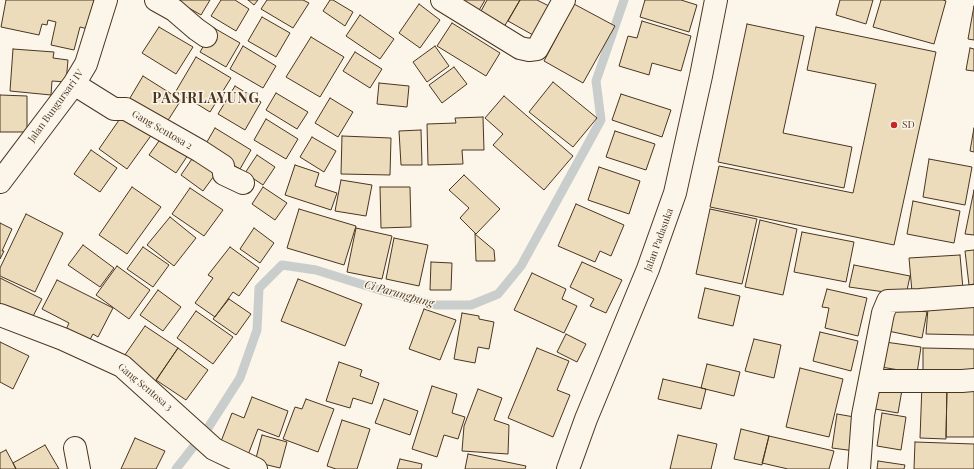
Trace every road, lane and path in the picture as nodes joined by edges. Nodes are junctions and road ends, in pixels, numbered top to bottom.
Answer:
1 (106, 0) edge
2 (156, 0) edge
3 (442, 0) edge
4 (564, 0) edge
5 (714, 0) edge
6 (206, 36) dead end
7 (74, 84) junction
8 (0, 182) edge
9 (243, 183) dead end
10 (974, 296) edge
11 (0, 315) edge
12 (974, 380) edge
13 (870, 381) junction
14 (75, 448) dead end
15 (79, 469) edge
16 (256, 469) edge
17 (568, 469) edge
18 (859, 469) edge

1 - 7 street, Jalan Bungursari IV
2 - 6 street
3 - 4 street
5 - 17 street, Jalan Padasuka
7 - 8 street, Jalan Bungursari IV
7 - 9 street, Gang Sentosa 2
10 - 13 street
11 - 16 street, Gang Sentosa 3
12 - 13 street
13 - 18 street
14 - 15 street

